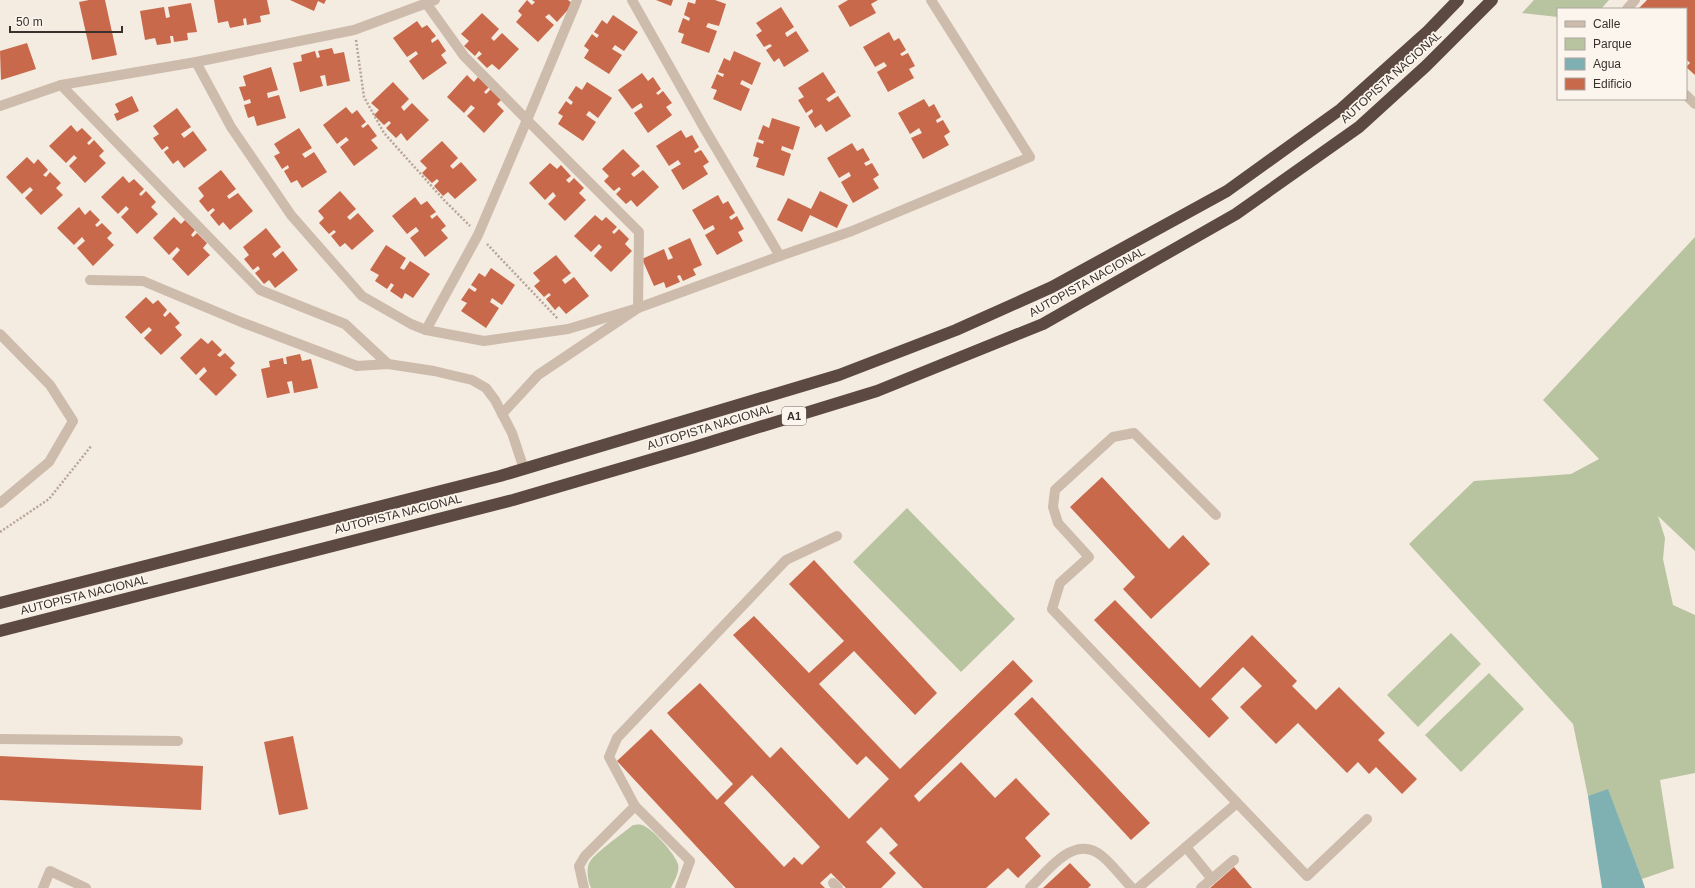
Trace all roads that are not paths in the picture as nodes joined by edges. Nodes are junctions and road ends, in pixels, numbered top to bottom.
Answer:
1 (577, 0) edge
2 (632, 0) edge
3 (931, 0) edge
4 (1458, 0) edge
5 (1492, 0) edge
6 (1635, 0) edge
7 (430, 2) edge
8 (1628, 8) edge
9 (196, 62) junction
10 (62, 85) junction
11 (1687, 97) edge
12 (1695, 104) edge
13 (0, 106) edge
14 (528, 120) junction
15 (780, 256) junction
16 (90, 280) dead end
17 (638, 308) junction
18 (426, 330) junction
19 (0, 334) edge
20 (388, 364) junction
21 (502, 414) junction
22 (524, 469) junction
23 (0, 503) edge
24 (1216, 515) dead end
25 (837, 536) dead end
26 (0, 603) edge
27 (0, 631) edge
28 (0, 739) edge
29 (178, 741) dead end
30 (1237, 803) junction
31 (635, 806) junction
32 (1367, 819) dead end
33 (1186, 847) junction
34 (1234, 860) dead end
35 (1212, 879) junction
36 (43, 888) edge
37 (86, 888) edge
38 (584, 888) edge
39 (680, 888) edge
40 (1030, 888) edge
41 (1132, 888) edge
42 (1138, 888) edge
43 (1201, 888) edge

1 - 14 street
2 - 15 street
3 - 15 street
4 - 22 highway, AUTOPISTA NACIONAL / A1
5 - 27 highway, AUTOPISTA NACIONAL / A1
6 - 8 street
7 - 9 street
7 - 14 street
9 - 10 street
9 - 18 street
10 - 13 street
10 - 20 street
11 - 12 street
14 - 17 street
14 - 18 street
15 - 17 street
16 - 20 street
17 - 18 street
17 - 21 street
19 - 23 street
20 - 21 street
21 - 22 street
22 - 26 highway, AUTOPISTA NACIONAL / A1
24 - 30 street
25 - 31 street
28 - 29 street
30 - 32 street
30 - 33 street
31 - 38 street
31 - 39 street
33 - 35 street
33 - 42 street
34 - 35 street
35 - 43 street
36 - 37 street
40 - 41 street

